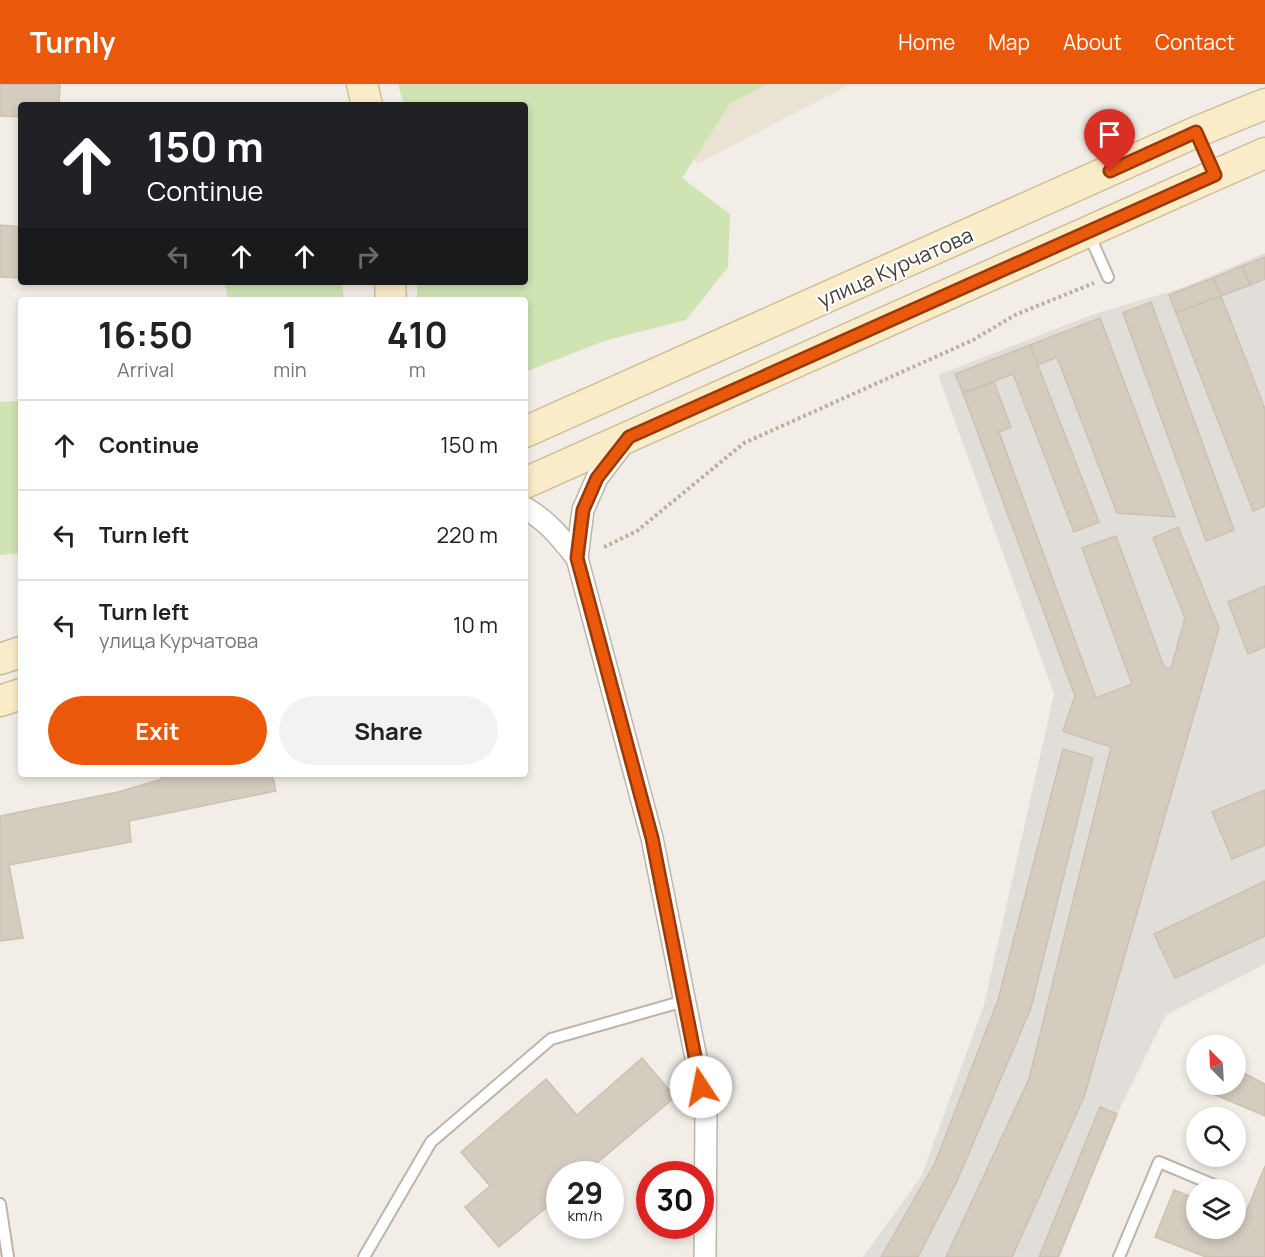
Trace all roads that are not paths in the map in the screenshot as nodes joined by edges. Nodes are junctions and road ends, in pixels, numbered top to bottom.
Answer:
1 (362, 84) edge
2 (366, 102) edge
3 (1265, 104) edge
4 (1196, 132) junction
5 (1265, 153) edge
6 (1215, 175) junction
7 (1088, 232) junction
8 (1108, 277) road end
9 (528, 431) edge
10 (629, 437) junction
11 (528, 482) edge
12 (528, 510) edge
13 (577, 558) junction
14 (18, 652) edge
15 (0, 659) edge
16 (18, 695) edge
17 (0, 701) edge
18 (684, 1001) junction
19 (1200, 1179) edge
20 (0, 1204) edge
21 (8, 1257) edge
22 (364, 1257) edge
23 (705, 1257) edge
24 (1119, 1257) edge

1 - 2 main road
3 - 4 main road, улица Курчатова
4 - 6 main road
4 - 9 main road, улица Курчатова
5 - 6 main road
6 - 7 main road
7 - 8 lane
7 - 10 main road
10 - 11 main road
10 - 13 street
12 - 13 street
13 - 18 street
14 - 15 main road
16 - 17 main road
18 - 22 lane
18 - 23 street
19 - 24 lane
20 - 21 lane

